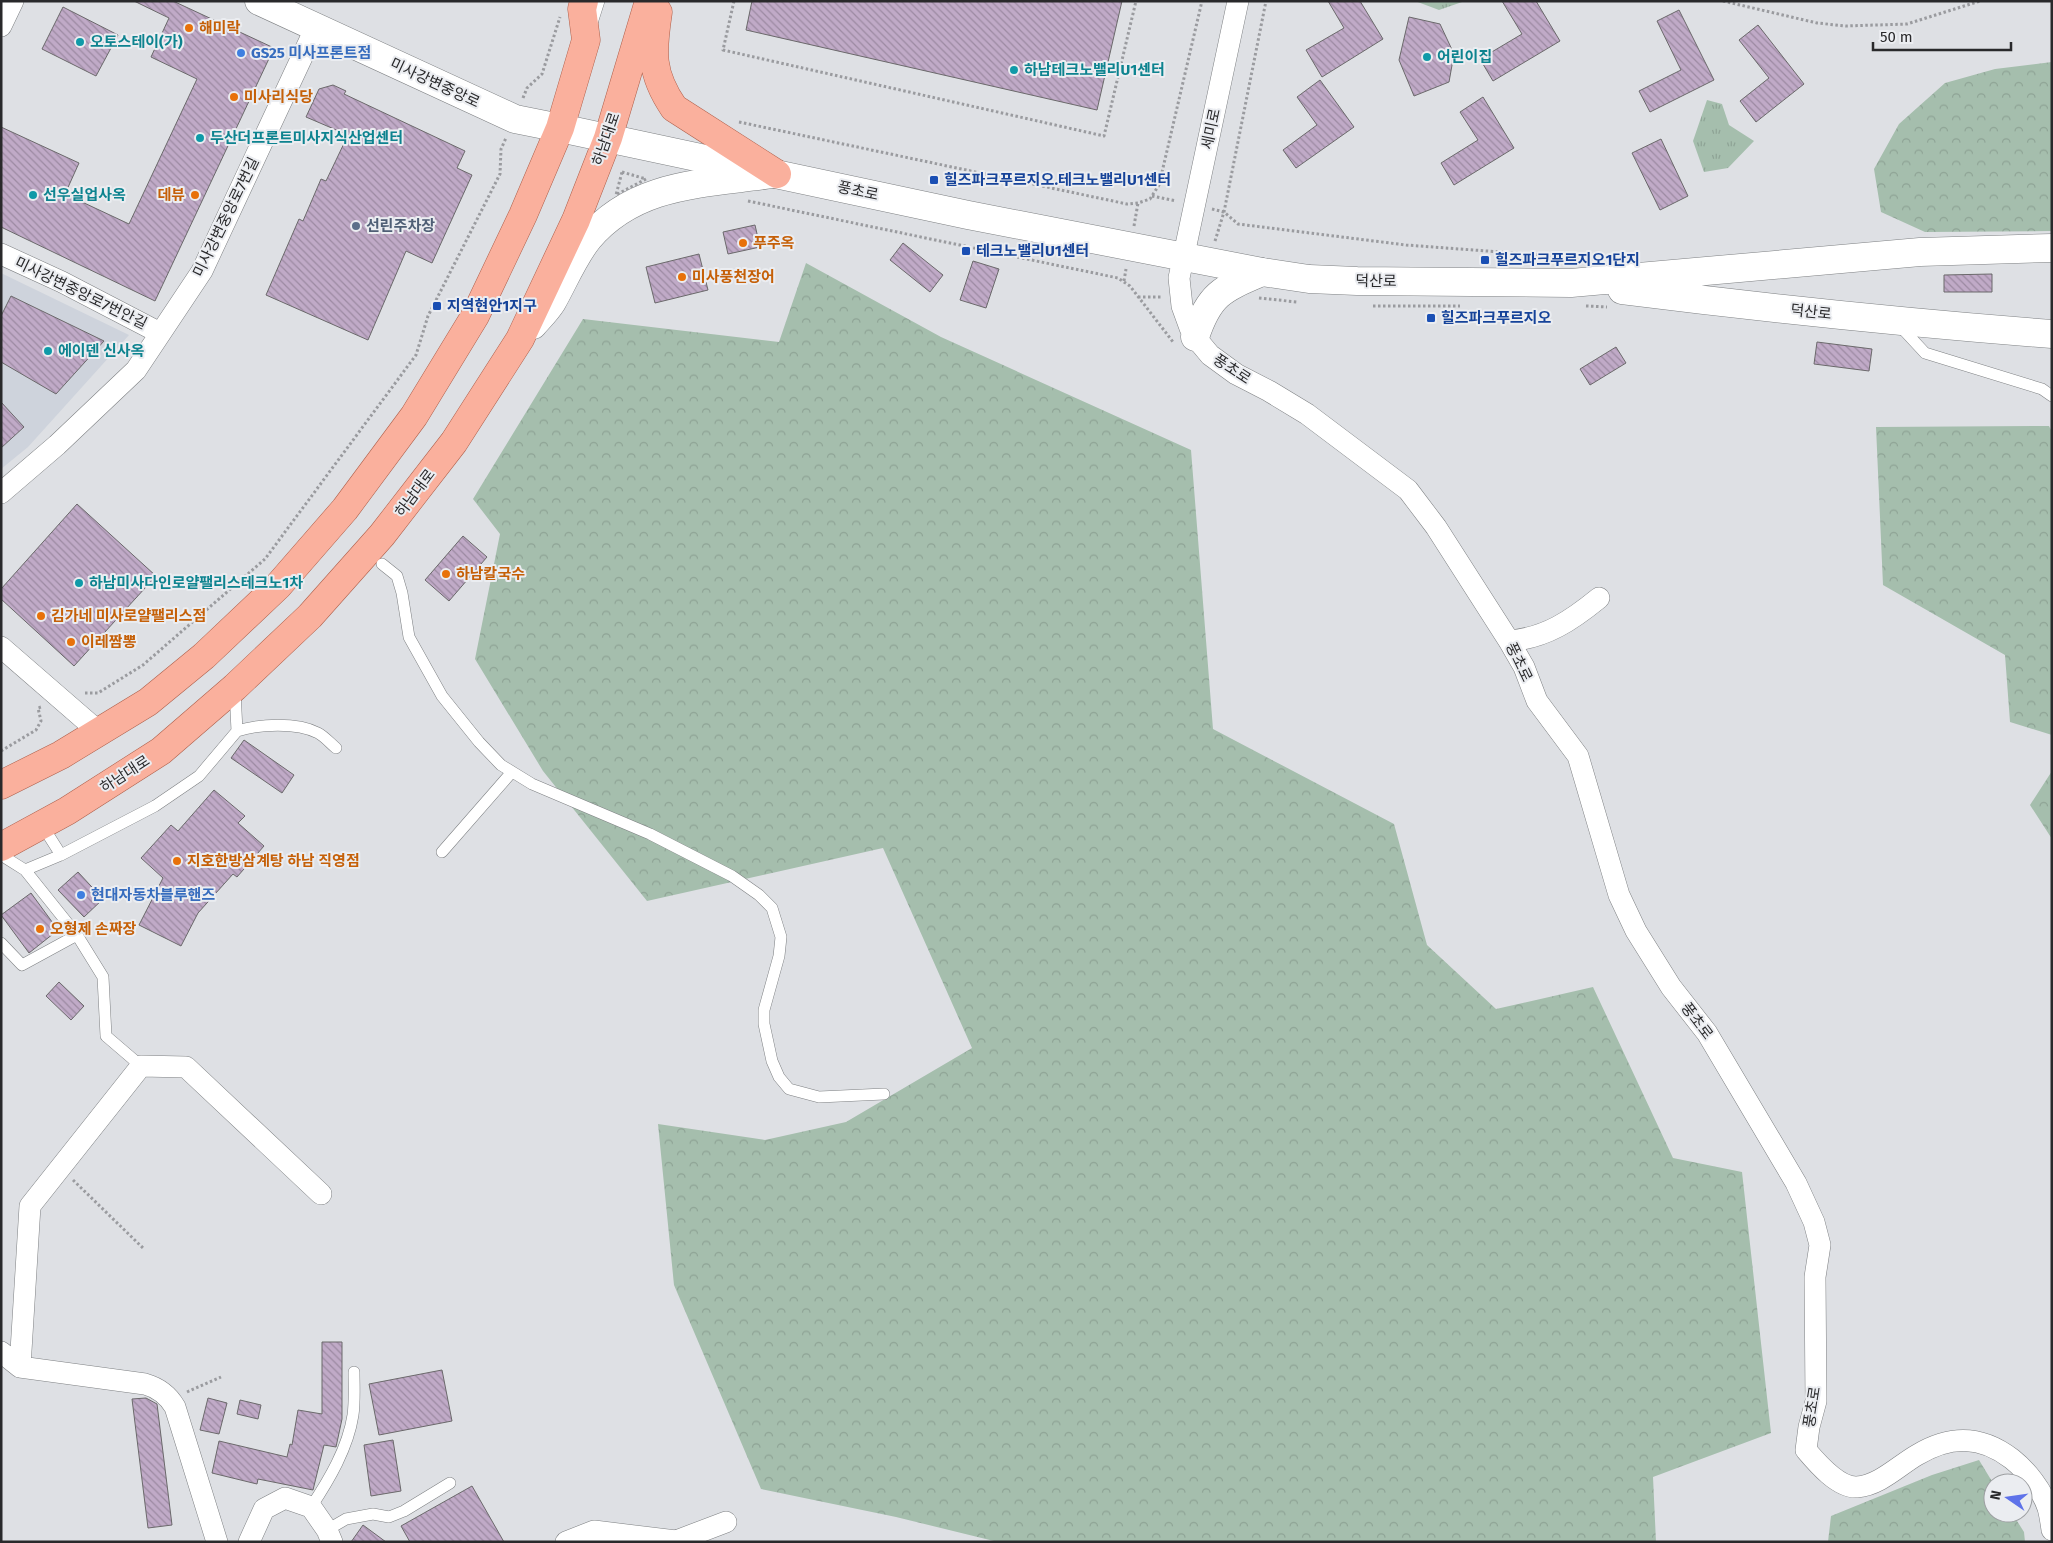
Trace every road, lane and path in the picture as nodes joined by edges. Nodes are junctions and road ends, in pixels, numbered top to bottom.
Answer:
1 (13, 1) edge
2 (259, 1) edge
3 (640, 1) edge
4 (649, 1) edge
5 (660, 1) edge
6 (734, 1) edge
7 (1136, 1) edge
8 (1202, 1) edge
9 (1238, 1) edge
10 (1266, 1) edge
11 (1724, 1) edge
12 (1980, 1) edge
13 (580, 5) edge
14 (1, 26) edge
15 (316, 27) junction
16 (637, 38) junction
17 (515, 119) junction
18 (734, 120) dead end
19 (560, 128) junction
20 (608, 138) junction
21 (777, 174) junction
22 (746, 201) dead end
23 (2052, 248) edge
24 (1, 254) edge
25 (1183, 256) junction
26 (1585, 258) dead end
27 (1262, 272) junction
28 (1571, 283) junction
29 (1135, 295) dead end
30 (1895, 321) junction
31 (160, 333) junction
32 (2052, 334) edge
33 (1195, 337) junction
34 (520, 339) junction
35 (2052, 396) edge
36 (1, 493) edge
37 (379, 562) junction
38 (1599, 598) dead end
39 (1510, 640) junction
40 (1, 647) edge
41 (235, 687) junction
42 (62, 700) junction
43 (237, 731) junction
44 (99, 732) junction
45 (336, 748) dead end
46 (1, 751) edge
47 (511, 773) junction
48 (1, 785) edge
49 (42, 825) junction
50 (1, 847) edge
51 (442, 852) dead end
52 (1, 855) edge
53 (61, 856) junction
54 (25, 870) junction
55 (77, 935) junction
56 (1, 943) edge
57 (142, 1066) junction
58 (884, 1094) dead end
59 (60, 1168) junction
60 (322, 1194) dead end
61 (143, 1248) dead end
62 (1, 1352) edge
63 (20, 1367) junction
64 (354, 1372) dead end
65 (221, 1378) dead end
66 (170, 1399) junction
67 (450, 1483) dead end
68 (311, 1507) junction
69 (726, 1522) dead end
70 (2052, 1530) edge
71 (329, 1536) edge
72 (217, 1542) edge
73 (248, 1542) edge
74 (566, 1542) edge

1 - 14 street
2 - 15 main road, 미사강변중앙로
3 - 16 lane
4 - 16 main road, 하남대로
5 - 21 main road
6 - 7 path
8 - 18 path
9 - 25 street, 세미로
10 - 26 path
11 - 12 path
13 - 17 path
13 - 19 main road
15 - 17 main road, 미사강변중앙로
15 - 31 street, 미사강변중앙로7번길
16 - 20 main road, 하남대로
17 - 19 main road, 미사강변중앙로
17 - 42 path
19 - 20 main road, 풍초로
19 - 44 main road
20 - 21 main road, 풍초로
20 - 34 main road, 하남대로
21 - 25 main road, 풍초로
21 - 34 main road
22 - 29 path
23 - 28 main road, 덕산로
24 - 31 street, 미사강변중앙로7번안길
25 - 27 main road, 덕산로
25 - 33 street, 풍초로
27 - 28 main road, 덕산로
27 - 33 main road
28 - 30 main road, 덕산로
30 - 32 main road, 덕산로
30 - 35 lane
31 - 36 street, 미사강변중앙로7번길
33 - 39 street, 풍초로
34 - 37 main road, 하남대로
37 - 41 main road, 하남대로
37 - 47 lane
38 - 39 street
39 - 70 street, 풍초로
40 - 42 street
41 - 43 lane
41 - 49 main road, 하남대로
42 - 44 street
42 - 46 path
43 - 45 lane
43 - 53 lane
44 - 48 main road
47 - 51 lane
47 - 58 lane
49 - 50 main road, 하남대로
49 - 53 lane
52 - 54 lane
53 - 54 lane
54 - 55 lane
55 - 56 lane
55 - 57 lane
57 - 59 street
57 - 60 street
59 - 61 path
59 - 63 street
62 - 63 street
63 - 66 street
64 - 68 lane
65 - 66 path
66 - 72 street
67 - 71 lane
68 - 71 street
68 - 73 street
69 - 74 street

